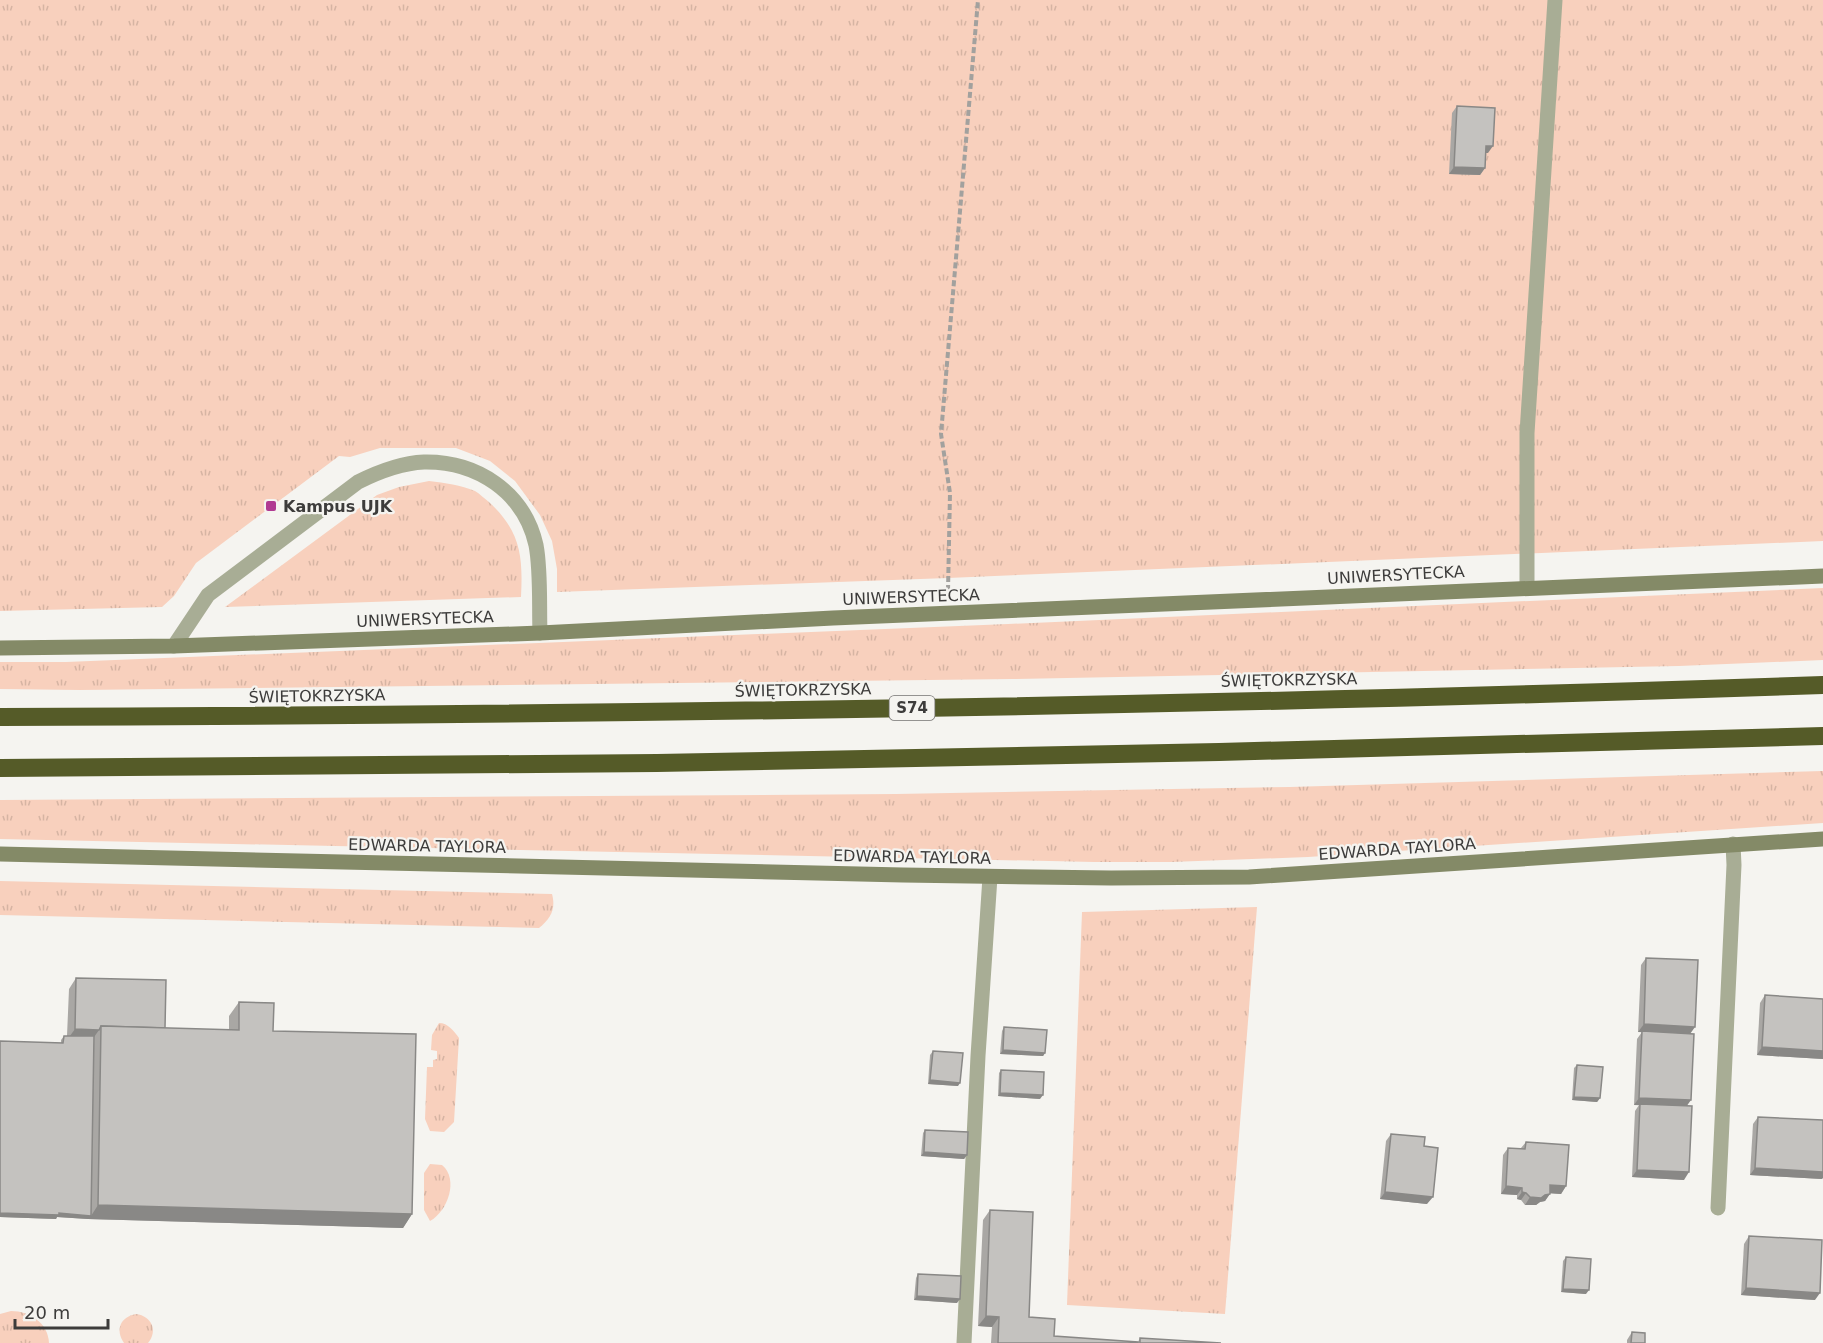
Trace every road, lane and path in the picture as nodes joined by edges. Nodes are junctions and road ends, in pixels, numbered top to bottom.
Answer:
1 (978, 0) edge
2 (1555, 0) edge
3 (1823, 576) edge
4 (1527, 588) junction
5 (948, 613) junction
6 (540, 633) junction
7 (174, 646) junction
8 (0, 648) edge
9 (1823, 685) edge
10 (0, 717) edge
11 (1823, 735) edge
12 (0, 768) edge
13 (1823, 839) edge
14 (1733, 844) junction
15 (0, 855) edge
16 (990, 877) junction
17 (1718, 1208) dead end
18 (964, 1343) edge

1 - 5 path
2 - 4 lane
3 - 4 street, UNIWERSYTECKA
4 - 5 street, UNIWERSYTECKA
5 - 6 street, UNIWERSYTECKA
6 - 7 street, UNIWERSYTECKA
6 - 7 lane
7 - 8 street, UNIWERSYTECKA
9 - 10 highway, ŚWIĘTOKRZYSKA / S74
11 - 12 highway
13 - 14 street, EDWARDA TAYLORA
14 - 16 street, EDWARDA TAYLORA
14 - 17 lane
15 - 16 street, EDWARDA TAYLORA
16 - 18 lane

